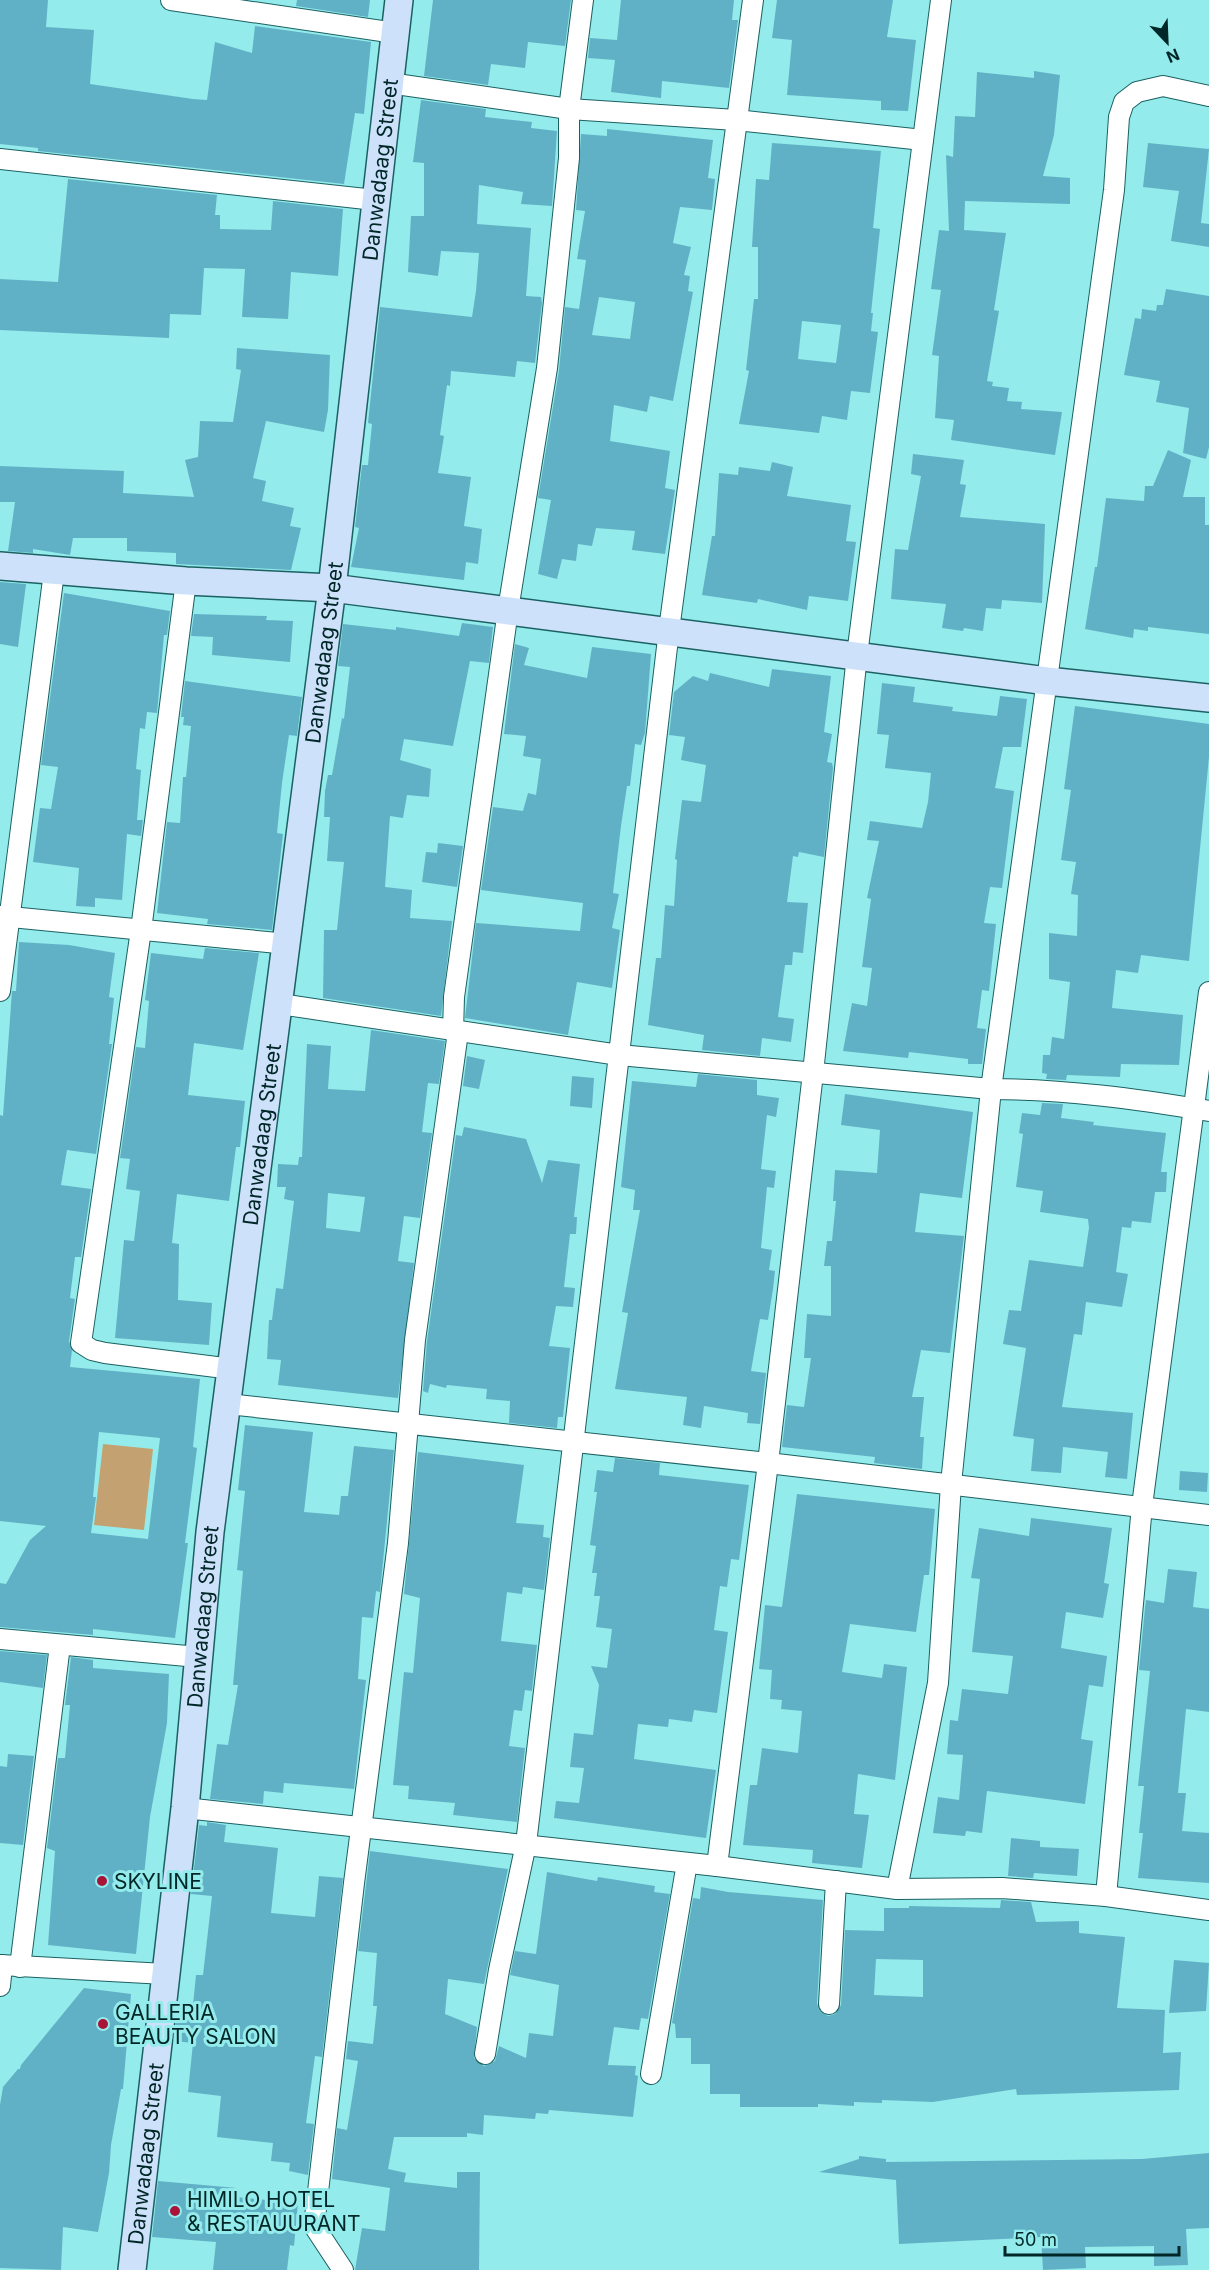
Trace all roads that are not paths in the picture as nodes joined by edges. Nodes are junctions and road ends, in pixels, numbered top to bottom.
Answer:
1 (171, 0) edge
2 (399, 0) edge
3 (583, 0) edge
4 (753, 0) edge
5 (941, 0) edge
6 (394, 33) junction
7 (388, 83) junction
8 (1209, 96) edge
9 (569, 109) junction
10 (736, 120) junction
11 (923, 140) junction
12 (0, 159) edge
13 (375, 200) junction
14 (0, 566) edge
15 (54, 572) junction
16 (186, 581) junction
17 (332, 588) junction
18 (508, 610) junction
19 (669, 630) junction
20 (857, 656) junction
21 (1047, 681) junction
22 (1209, 698) edge
23 (5, 917) edge
24 (141, 930) junction
25 (288, 944) junction
26 (0, 991) edge
27 (1209, 992) edge
28 (280, 1004) junction
29 (456, 1032) junction
30 (619, 1055) junction
31 (813, 1073) junction
32 (991, 1089) junction
33 (1202, 1110) edge
34 (232, 1369) junction
35 (228, 1404) junction
36 (406, 1423) junction
37 (574, 1442) junction
38 (768, 1463) junction
39 (951, 1484) junction
40 (1142, 1506) junction
41 (1209, 1515) edge
42 (0, 1639) edge
43 (60, 1646) junction
44 (198, 1657) junction
45 (185, 1808) junction
46 (362, 1828) junction
47 (526, 1845) junction
48 (687, 1863) junction
49 (717, 1866) junction
50 (836, 1881) junction
51 (897, 1889) junction
52 (1106, 1896) junction
53 (1209, 1910) edge
54 (8, 1966) edge
55 (165, 1974) junction
56 (0, 1986) edge
57 (829, 2004) dead end
58 (485, 2054) dead end
59 (651, 2074) dead end
60 (132, 2270) edge
61 (343, 2270) edge

1 - 6 street
2 - 6 street, Danwadaag Street
3 - 9 street
4 - 10 street
5 - 11 street
6 - 7 street, Danwadaag Street
7 - 9 street
7 - 13 street, Danwadaag Street
8 - 21 street
9 - 10 street
9 - 18 street
10 - 11 street
10 - 19 street
11 - 20 street
12 - 13 street
13 - 17 street, Danwadaag Street
14 - 15 street
15 - 16 street
15 - 23 street
16 - 17 street
16 - 24 street
17 - 18 street
17 - 25 street, Danwadaag Street
18 - 19 street
18 - 29 street
19 - 20 street
19 - 30 street
20 - 21 street
20 - 31 street
21 - 22 street
21 - 32 street
23 - 24 street
23 - 26 street
24 - 25 street
24 - 34 street
25 - 28 street, Danwadaag Street
27 - 33 street
28 - 29 street
28 - 34 street, Danwadaag Street
29 - 30 street
29 - 36 street
30 - 31 street
30 - 37 street
31 - 32 street
31 - 38 street
32 - 33 street
32 - 39 street
33 - 40 street
34 - 35 street, Danwadaag Street
35 - 36 street
35 - 44 street, Danwadaag Street
36 - 37 street
36 - 46 street
37 - 38 street
37 - 47 street
38 - 39 street
38 - 49 street
39 - 40 street
39 - 51 street
40 - 41 street
40 - 52 street
42 - 43 street
43 - 44 street
43 - 54 street
44 - 45 street, Danwadaag Street
45 - 46 street
45 - 55 street, Danwadaag Street
46 - 47 street
46 - 61 street
47 - 48 street
47 - 58 street
48 - 49 street
48 - 59 street
49 - 50 street
50 - 51 street
50 - 57 street
51 - 52 street
52 - 53 street
54 - 55 street
54 - 56 street
55 - 60 street, Danwadaag Street

